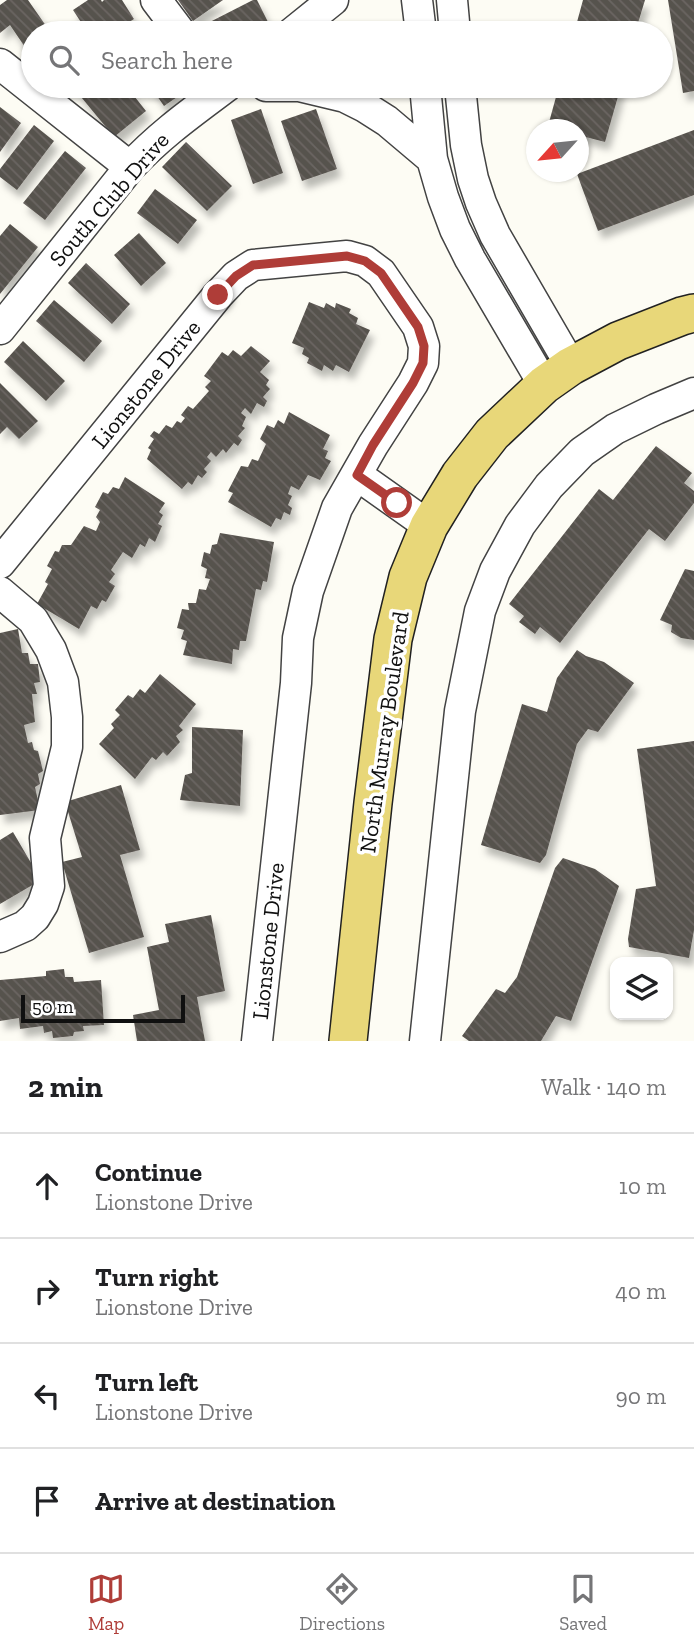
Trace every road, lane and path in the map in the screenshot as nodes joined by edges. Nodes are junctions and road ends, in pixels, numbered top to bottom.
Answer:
1 (156, 0) edge
2 (332, 0) edge
3 (417, 0) edge
4 (452, 0) edge
5 (172, 21) edge
6 (307, 21) edge
7 (420, 21) edge
8 (454, 21) edge
9 (0, 64) edge
10 (21, 81) edge
11 (43, 98) edge
12 (210, 98) edge
13 (347, 98) edge
14 (426, 98) edge
15 (461, 98) edge
16 (432, 159) junction
17 (130, 167) junction
18 (694, 313) edge
19 (1, 325) edge
20 (558, 375) junction
21 (694, 393) edge
22 (357, 475) junction
23 (429, 526) junction
24 (0, 563) edge
25 (0, 592) edge
26 (0, 937) edge
27 (257, 1041) edge
28 (348, 1041) edge
29 (425, 1041) edge

1 - 5 street
2 - 6 street
3 - 7 street
4 - 8 street
9 - 10 street
11 - 17 street
12 - 17 street, South Club Drive
13 - 16 street
14 - 16 street
15 - 20 street
16 - 20 street
17 - 19 street, South Club Drive
18 - 20 main road, North Murray Boulevard
20 - 23 main road, North Murray Boulevard
21 - 29 street
22 - 23 street
22 - 24 street, Lionstone Drive
22 - 27 street, Lionstone Drive
23 - 28 main road, North Murray Boulevard
25 - 26 street

